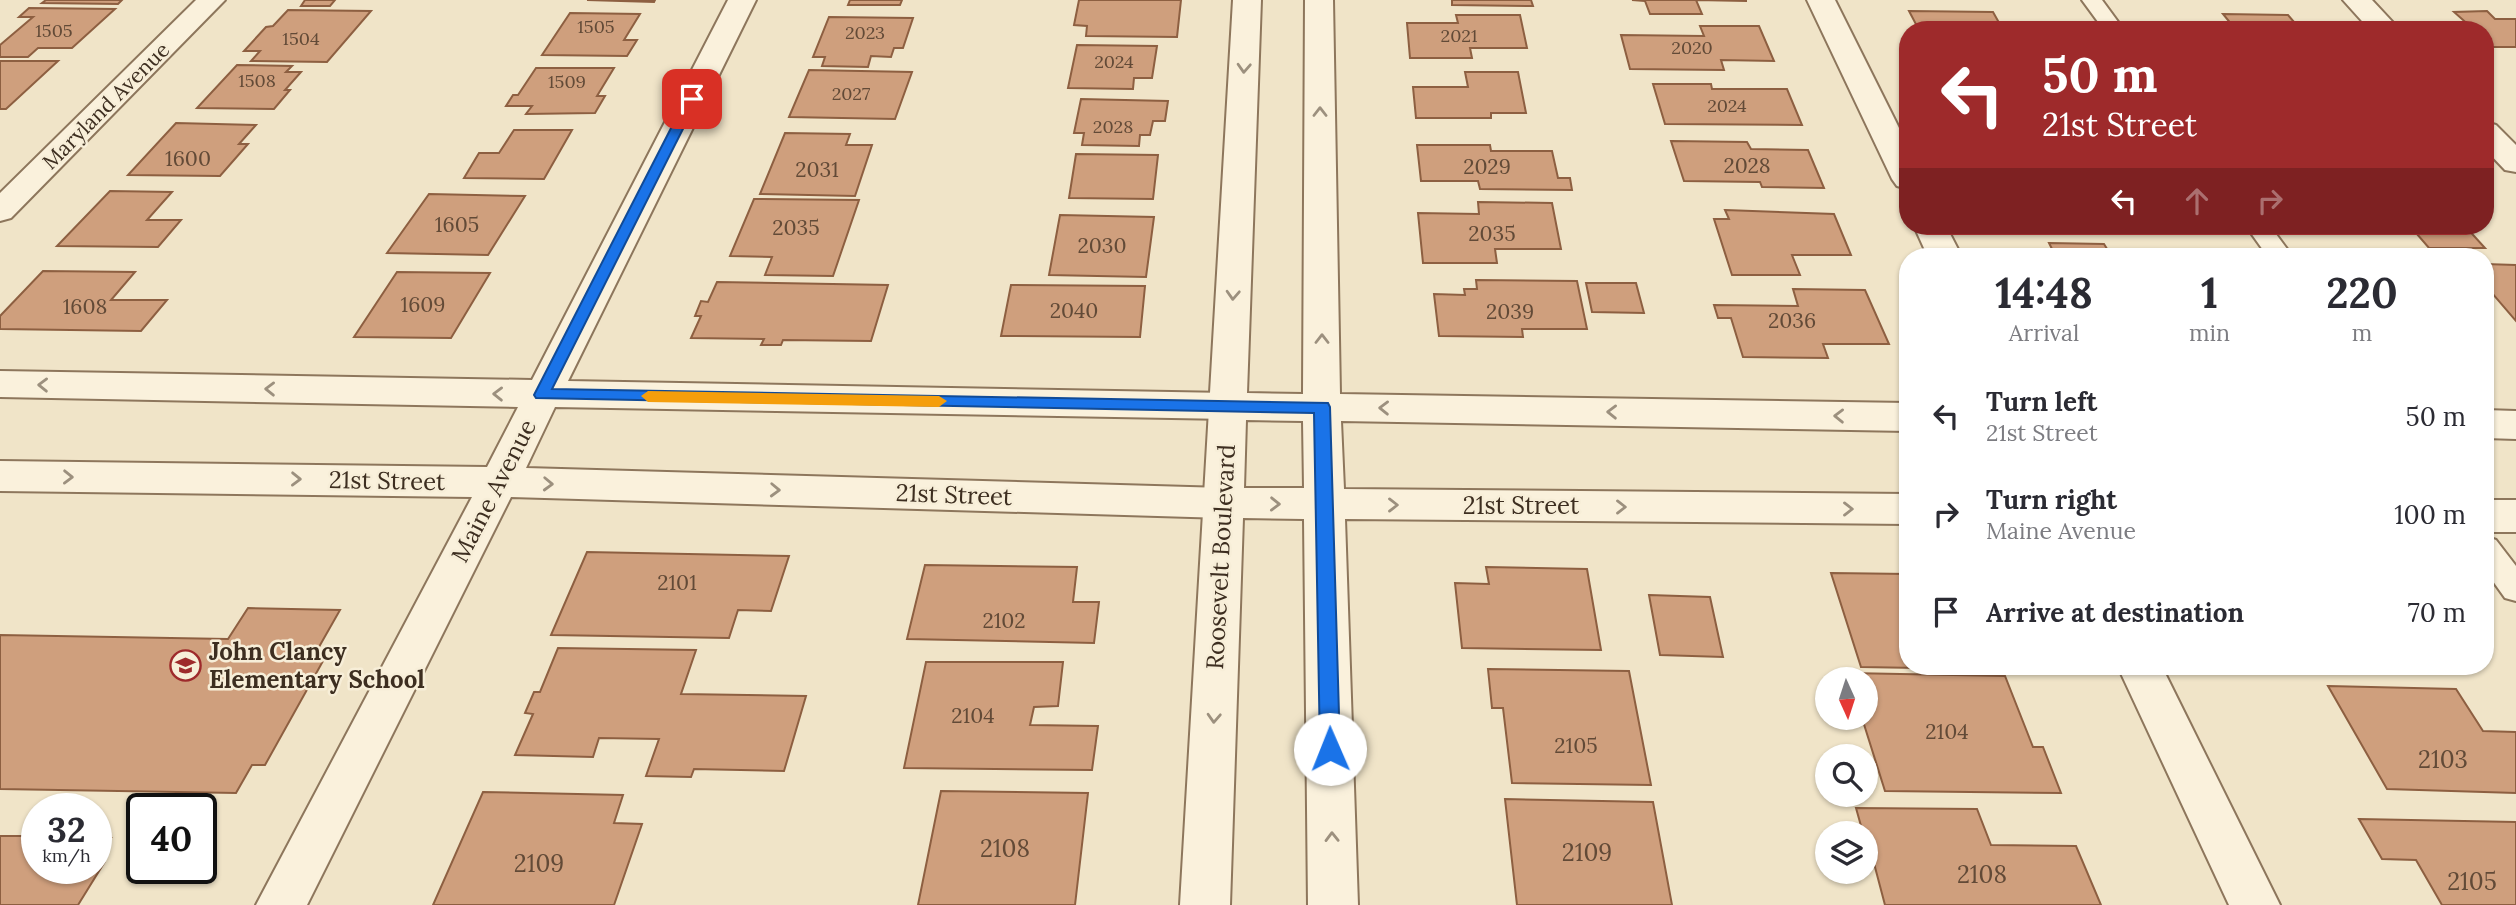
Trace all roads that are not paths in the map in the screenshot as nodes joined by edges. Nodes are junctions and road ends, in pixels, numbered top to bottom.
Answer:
1 (211, 0) edge
2 (742, 0) edge
3 (1247, 0) edge
4 (1319, 0) edge
5 (1821, 0) edge
6 (2092, 0) edge
7 (2357, 0) edge
8 (2107, 21) edge
9 (2377, 21) edge
10 (2494, 140) edge
11 (1899, 160) edge
12 (2516, 163) edge
13 (0, 211) edge
14 (0, 384) edge
15 (541, 395) junction
16 (1227, 406) junction
17 (1322, 407) junction
18 (1899, 417) edge
19 (2494, 424) edge
20 (2516, 425) edge
21 (0, 476) edge
22 (499, 482) junction
23 (1224, 503) junction
24 (1325, 505) junction
25 (1899, 509) edge
26 (2494, 516) edge
27 (2516, 516) edge
28 (2494, 560) edge
29 (2516, 589) edge
30 (2144, 675) edge
31 (281, 905) edge
32 (1205, 905) edge
33 (1333, 905) edge
34 (2255, 905) edge

1 - 13 street, Maryland Avenue
2 - 15 street, Maine Avenue
3 -> 16 street, Roosevelt Boulevard
17 -> 4 street
5 - 11 street
6 - 8 lane
7 - 9 street
10 - 12 street
15 -> 14 street
15 - 16 street
15 - 22 street, Maine Avenue
16 - 17 street
16 - 23 street, Roosevelt Boulevard
18 -> 17 street
17 - 24 street
19 - 20 street
21 -> 22 street, 21st Street
22 -> 23 street, 21st Street
22 - 31 street, Maine Avenue
23 -> 24 street, 21st Street
23 -> 32 street, Roosevelt Boulevard
24 -> 25 street, 21st Street
33 -> 24 street
26 - 27 street
28 - 29 lane
30 - 34 street

